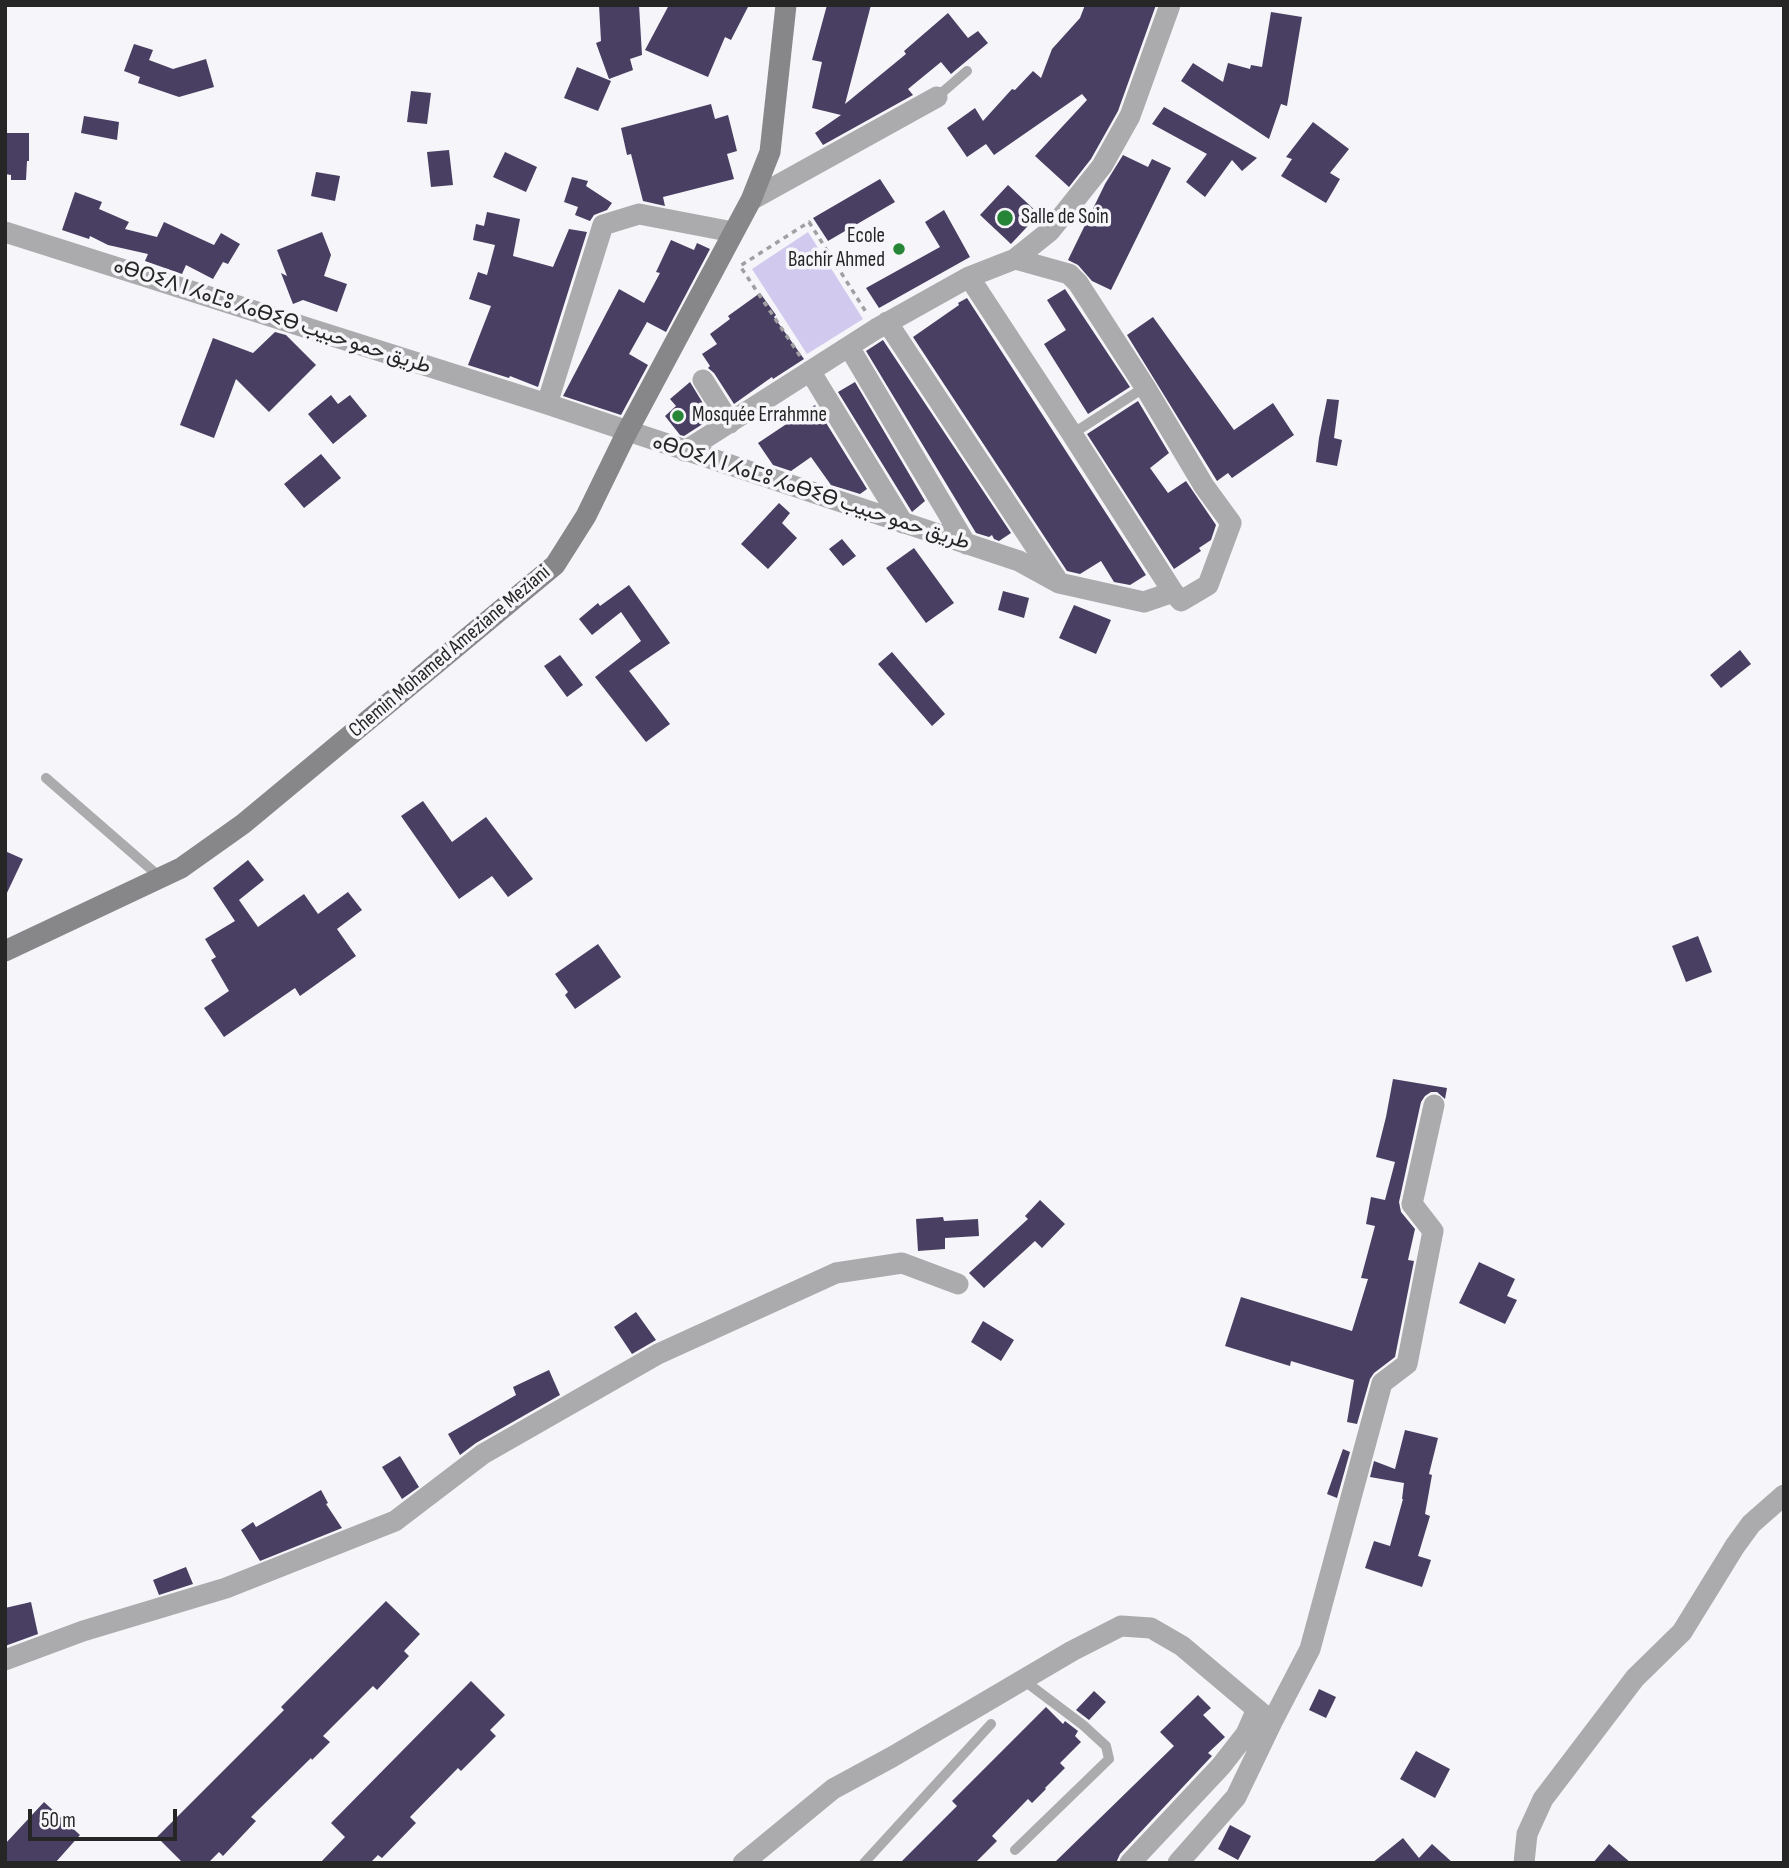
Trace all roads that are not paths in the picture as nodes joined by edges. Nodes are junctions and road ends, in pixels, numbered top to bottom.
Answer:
1 (786, 5) edge
2 (1170, 5) edge
3 (967, 71) dead end
4 (937, 97) joint
5 (751, 200) junction
6 (5, 232) edge
7 (733, 232) junction
8 (1015, 259) junction
9 (969, 277) junction
10 (882, 326) junction
11 (849, 347) junction
12 (810, 371) junction
13 (703, 380) dead end
14 (1145, 387) junction
15 (547, 404) junction
16 (730, 423) junction
17 (627, 432) junction
18 (1072, 434) junction
19 (685, 451) junction
20 (903, 523) junction
21 (966, 544) junction
22 (1059, 583) junction
23 (1173, 592) junction
24 (46, 778) dead end
25 (161, 878) junction
26 (5, 951) edge
27 (1434, 1105) dead end
28 (958, 1284) dead end
29 (1784, 1495) edge
30 (5, 1660) edge
31 (1022, 1679) junction
32 (1265, 1716) junction
33 (991, 1724) dead end
34 (1015, 1850) dead end
35 (743, 1863) edge
36 (864, 1863) edge
37 (1130, 1863) edge
38 (1178, 1863) edge
39 (1524, 1863) edge

1 - 5 main road, Chemin Mohamed Ameziane Meziani
2 - 8 street
3 - 4 lane
4 - 5 street
5 - 7 main road, Chemin Mohamed Ameziane Meziani
6 - 15 street, ⴰⴱⵔⵉⴷ ⵏ ⵃⴰⵎⵓ ⵃⴰⴱⵉⴱ طريق حمو حبيب
7 - 15 street
7 - 17 main road, Chemin Mohamed Ameziane Meziani
8 - 9 street
8 - 14 street, ⴰⴱⵔⵉⴷ ⵏ ⵃⴰⵎⵓ ⵃⴰⴱⵉⴱ طريق حمو حبيب
9 - 10 street
9 - 18 street
10 - 11 street
10 - 22 street
11 - 12 street
11 - 21 street
12 - 16 street
12 - 20 street
13 - 16 street
14 - 18 lane
14 - 23 street, ⴰⴱⵔⵉⴷ ⵏ ⵃⴰⵎⵓ ⵃⴰⴱⵉⴱ طريق حمو حبيب
15 - 17 street, ⴰⴱⵔⵉⴷ ⵏ ⵃⴰⵎⵓ ⵃⴰⴱⵉⴱ طريق حمو حبيب
16 - 19 street
17 - 19 street, ⴰⴱⵔⵉⴷ ⵏ ⵃⴰⵎⵓ ⵃⴰⴱⵉⴱ طريق حمو حبيب
17 - 25 main road, Chemin Mohamed Ameziane Meziani
18 - 23 street
19 - 20 street, ⴰⴱⵔⵉⴷ ⵏ ⵃⴰⵎⵓ ⵃⴰⴱⵉⴱ طريق حمو حبيب
20 - 21 street, ⴰⴱⵔⵉⴷ ⵏ ⵃⴰⵎⵓ ⵃⴰⴱⵉⴱ طريق حمو حبيب
21 - 22 street, ⴰⴱⵔⵉⴷ ⵏ ⵃⴰⵎⵓ ⵃⴰⴱⵉⴱ طريق حمو حبيب
22 - 23 street, ⴰⴱⵔⵉⴷ ⵏ ⵃⴰⵎⵓ ⵃⴰⴱⵉⴱ طريق حمو حبيب
24 - 25 lane
25 - 26 main road, Chemin Mohamed Ameziane Meziani
27 - 32 street
28 - 30 street
29 - 39 street
31 - 32 street
31 - 34 lane
31 - 35 street
32 - 37 street
32 - 38 street
33 - 36 lane

